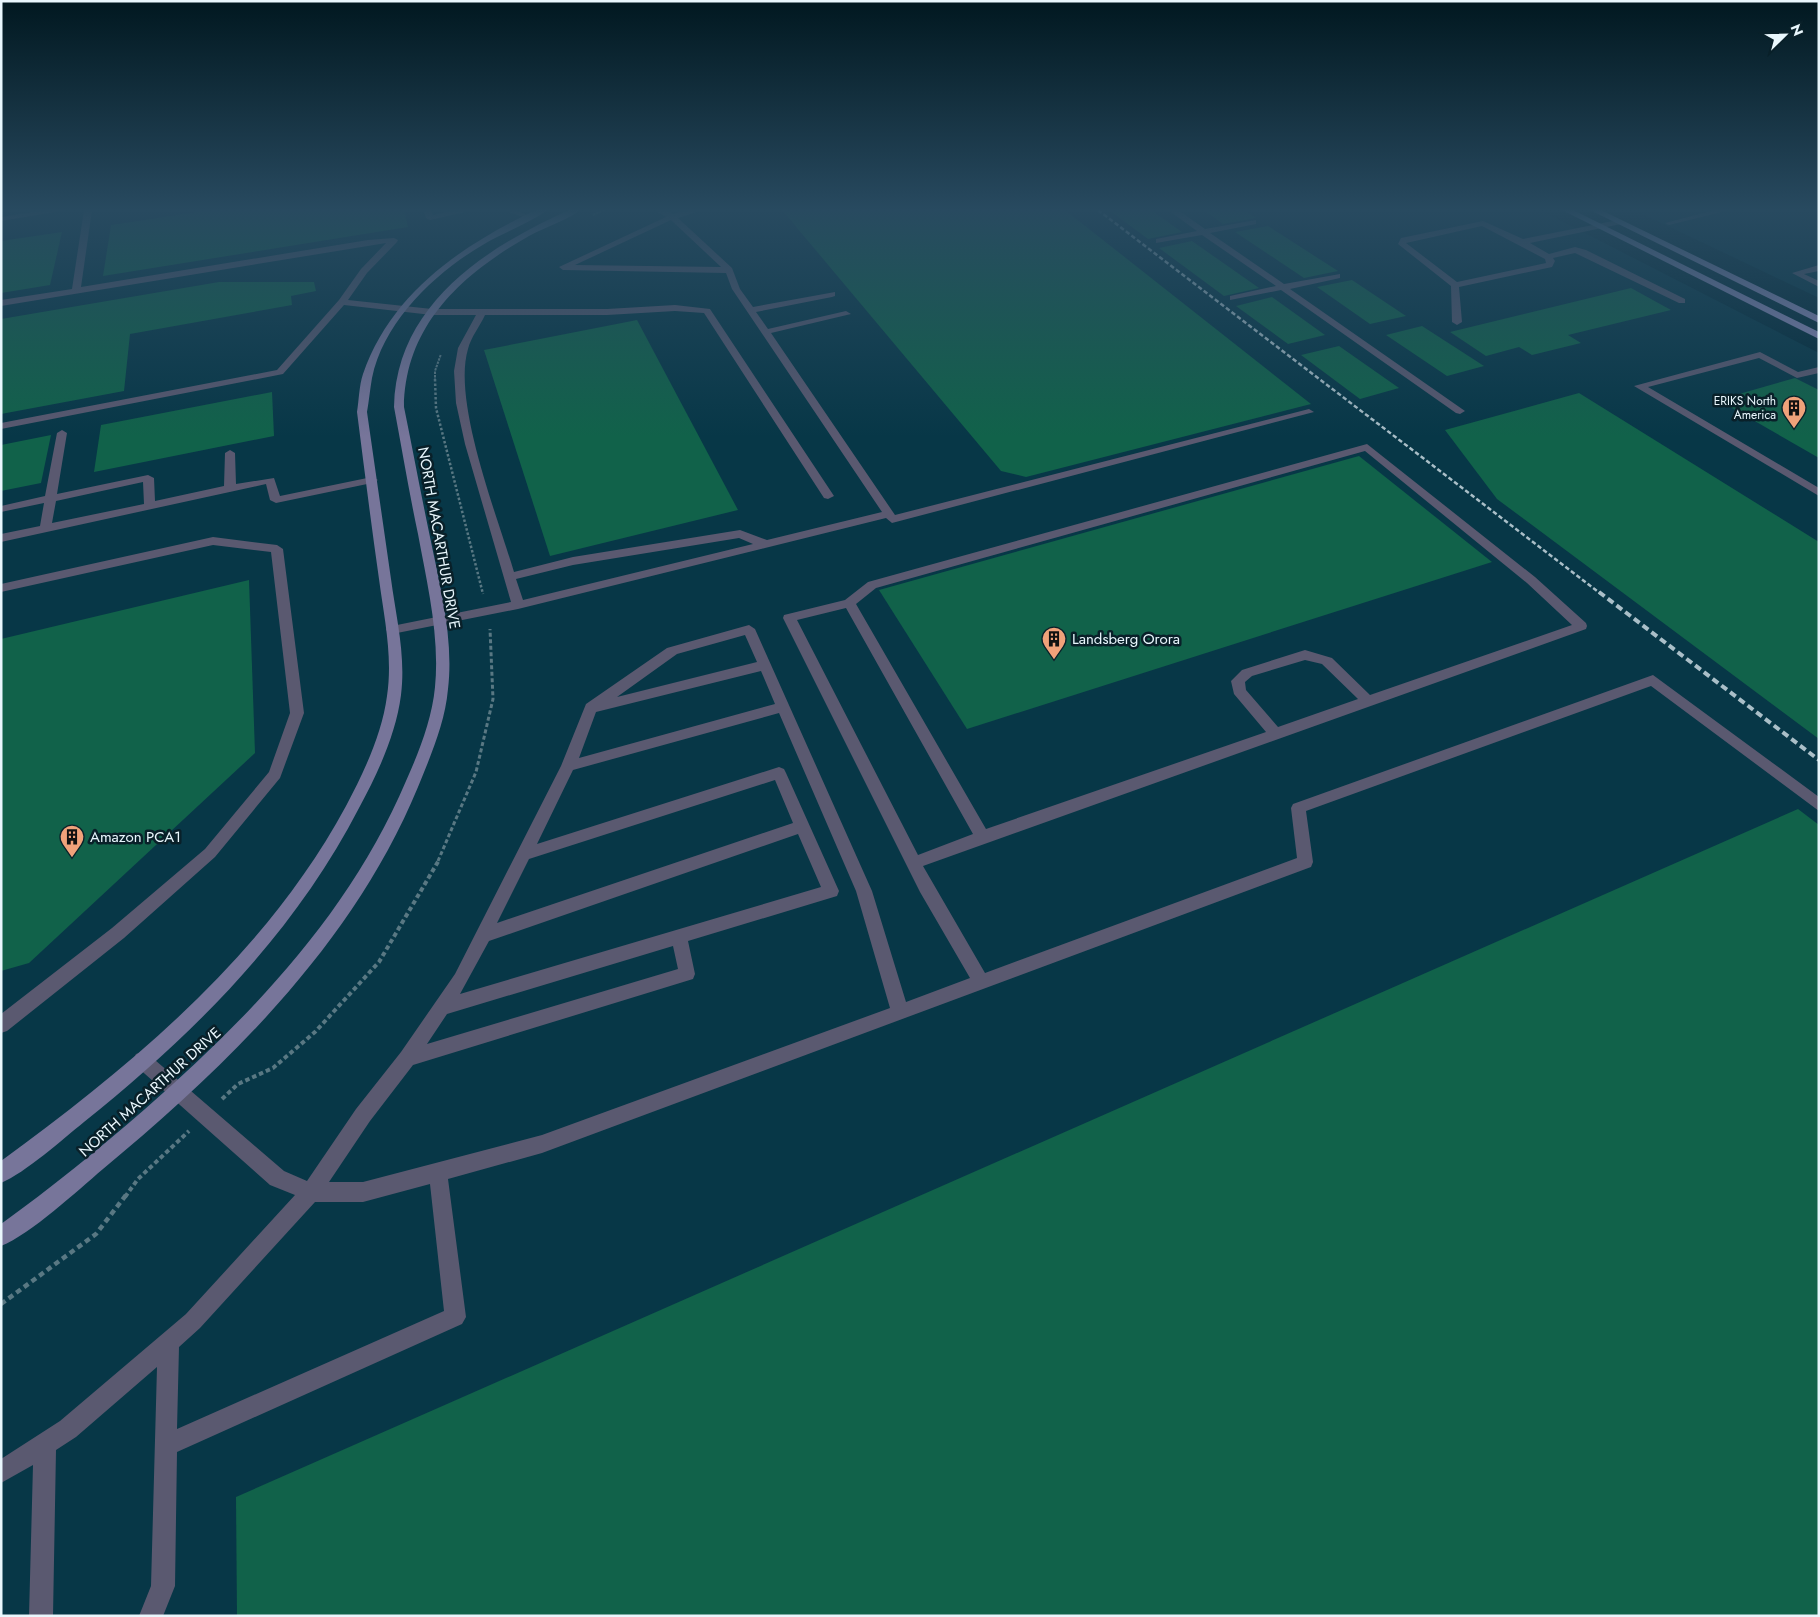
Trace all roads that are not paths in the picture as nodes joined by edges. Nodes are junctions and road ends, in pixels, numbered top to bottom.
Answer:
1 (77, 285) edge
2 (104, 285) edge
3 (354, 285) edge
4 (425, 285) edge
5 (454, 285) edge
6 (735, 285) edge
7 (1291, 285) edge
8 (1455, 285) edge
9 (1651, 285) edge
10 (1717, 285) edge
11 (1748, 285) edge
12 (1283, 287) junction
13 (76, 290) junction
14 (832, 294) dead end
15 (1233, 298) dead end
16 (1682, 301) dead end
17 (1, 302) edge
18 (342, 302) junction
19 (404, 308) junction
20 (750, 310) junction
21 (432, 312) junction
22 (482, 312) junction
23 (846, 314) dead end
24 (1819, 320) edge
25 (1457, 322) dead end
26 (765, 332) junction
27 (1819, 336) edge
28 (1813, 371) edge
29 (1819, 378) edge
30 (1460, 411) dead end
31 (1309, 412) dead end
32 (1, 426) edge
33 (62, 433) dead end
34 (230, 453) dead end
35 (372, 480) junction
36 (230, 489) junction
37 (1819, 493) edge
38 (828, 496) dead end
39 (51, 499) junction
40 (150, 506) junction
41 (1, 509) edge
42 (888, 514) junction
43 (45, 529) junction
44 (1, 538) edge
45 (768, 545) junction
46 (510, 577) junction
47 (1, 588) edge
48 (849, 603) junction
49 (518, 605) junction
50 (440, 620) junction
51 (392, 630) junction
52 (765, 665) junction
53 (1368, 701) junction
54 (783, 707) junction
55 (591, 708) junction
56 (1276, 734) junction
57 (568, 766) junction
58 (1819, 805) edge
59 (802, 826) junction
60 (982, 837) junction
61 (524, 854) junction
62 (914, 863) junction
63 (484, 935) junction
64 (679, 937) junction
65 (981, 982) junction
66 (441, 1008) junction
67 (900, 1012) junction
68 (1, 1025) edge
69 (407, 1058) junction
70 (142, 1060) junction
71 (179, 1092) junction
72 (438, 1172) junction
73 (1, 1173) edge
74 (310, 1192) junction
75 (1, 1236) edge
76 (168, 1342) junction
77 (45, 1443) junction
78 (167, 1445) junction
79 (1, 1472) edge
80 (40, 1616) edge
81 (151, 1616) edge

1 - 13 lane
2 - 13 lane
3 - 18 lane
4 - 19 main road, NORTH MACARTHUR DRIVE
5 - 21 main road, NORTH MACARTHUR DRIVE
6 - 20 lane
7 - 12 lane
8 - 25 lane
9 - 16 lane
10 - 27 main road
11 - 24 main road
12 - 15 lane
12 - 30 lane
13 - 17 lane
14 - 20 lane
18 - 19 lane
18 - 32 lane
19 - 21 lane
19 - 35 main road, NORTH MACARTHUR DRIVE
20 - 26 lane
21 - 22 lane
21 - 50 main road, NORTH MACARTHUR DRIVE
22 - 38 lane
22 - 46 lane
23 - 26 lane
26 - 42 lane
28 - 29 lane
28 - 37 lane
31 - 42 lane
33 - 39 lane
34 - 36 lane
35 - 36 lane
35 - 51 main road, NORTH MACARTHUR DRIVE
36 - 40 lane
39 - 40 lane
39 - 41 lane
39 - 43 lane
40 - 43 lane
42 - 45 lane
43 - 44 lane
45 - 46 lane
45 - 49 lane
46 - 49 lane
47 - 68 lane
48 - 53 lane
48 - 60 lane
48 - 62 lane
49 - 50 lane
50 - 51 lane
50 - 71 main road, NORTH MACARTHUR DRIVE
51 - 70 main road, NORTH MACARTHUR DRIVE
52 - 54 lane
52 - 55 lane
52 - 55 lane
53 - 56 lane
53 - 56 lane
54 - 57 lane
54 - 67 lane
55 - 57 lane
56 - 60 lane
57 - 61 lane
58 - 65 lane
59 - 61 lane
59 - 63 lane
59 - 64 lane
60 - 62 lane
61 - 63 lane
62 - 65 lane
63 - 66 lane
64 - 66 lane
64 - 69 lane
65 - 67 lane
66 - 69 lane
67 - 72 lane
69 - 74 lane
70 - 71 lane
70 - 73 main road, NORTH MACARTHUR DRIVE
71 - 74 lane
71 - 75 main road, NORTH MACARTHUR DRIVE
72 - 74 lane
72 - 78 lane
74 - 76 lane
76 - 77 lane
76 - 78 lane
77 - 79 lane
77 - 80 lane
78 - 81 lane

